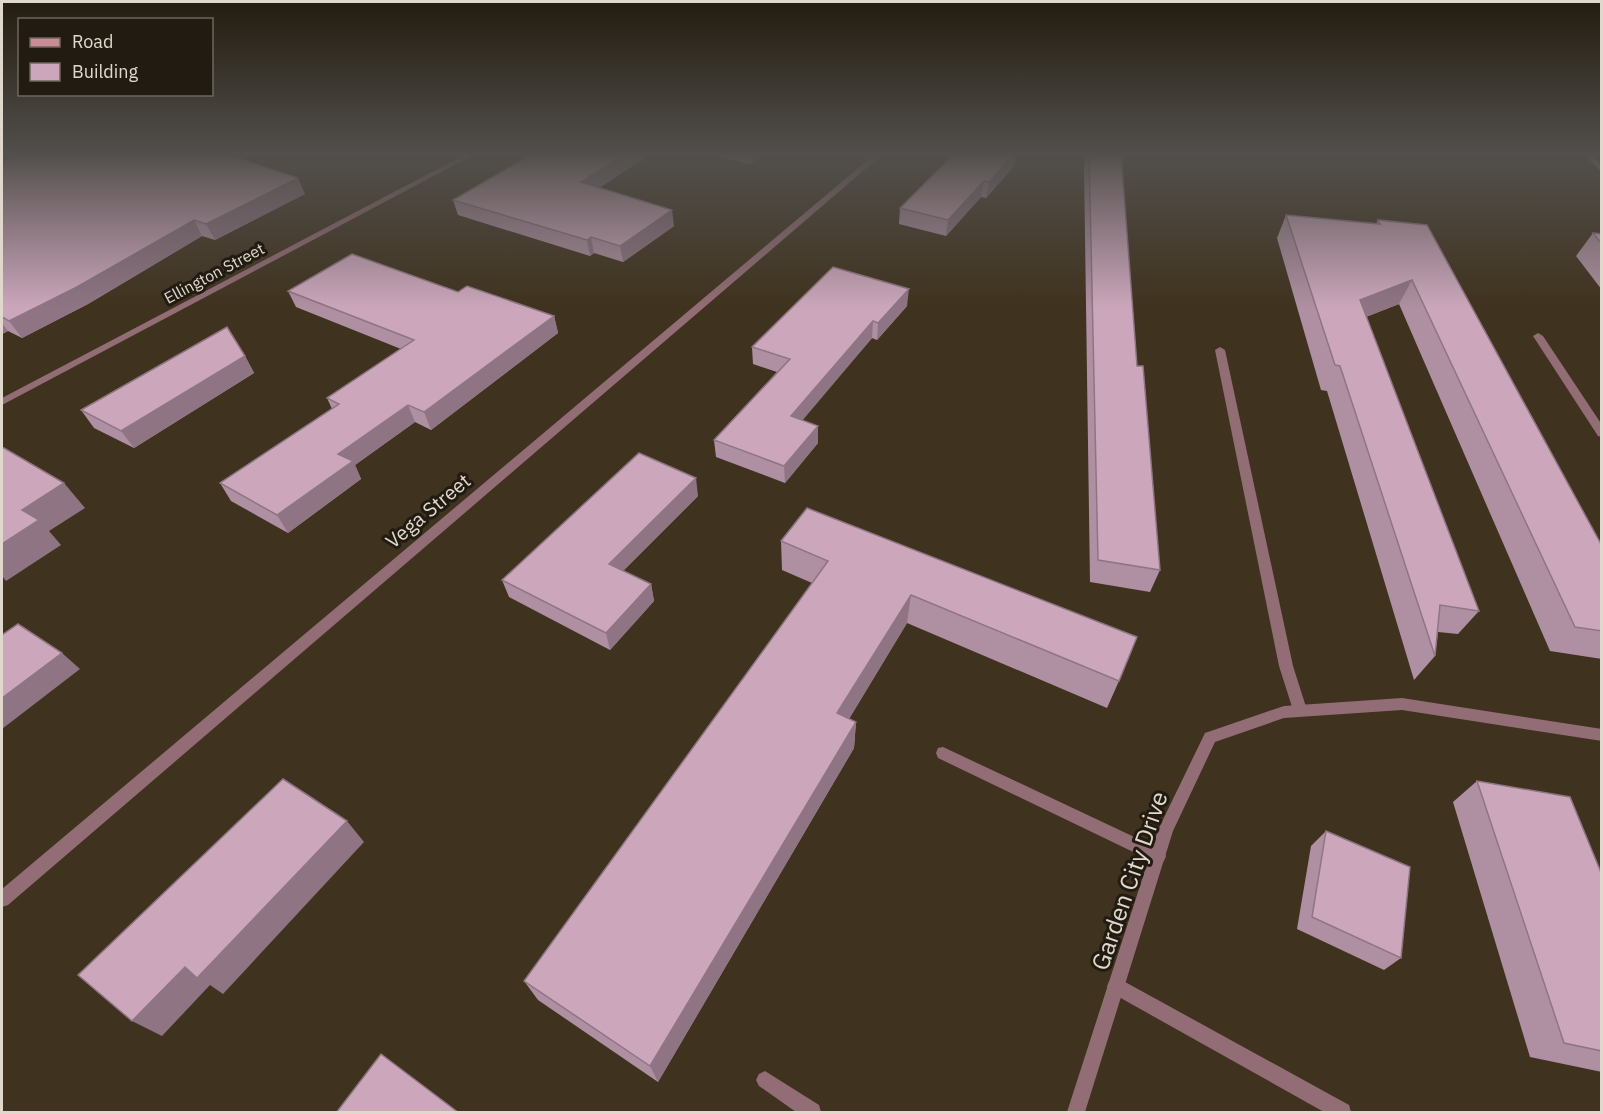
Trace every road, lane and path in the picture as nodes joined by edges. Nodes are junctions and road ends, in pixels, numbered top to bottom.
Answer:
1 (375, 205) edge
2 (819, 205) edge
3 (1538, 336) dead end
4 (1220, 350) dead end
5 (2, 402) edge
6 (1602, 434) edge
7 (1300, 710) junction
8 (1602, 735) edge
9 (944, 753) dead end
10 (1158, 856) junction
11 (2, 899) edge
12 (1116, 986) junction
13 (765, 1080) dead end
14 (812, 1113) edge
15 (1076, 1113) edge
16 (1342, 1113) edge

1 - 5 street, Ellington Street
2 - 11 street, Vega Street
3 - 6 street
4 - 7 street
7 - 8 street, Garden City Drive
7 - 10 street, Garden City Drive
9 - 10 street
10 - 12 street, Garden City Drive
12 - 15 street, Garden City Drive
12 - 16 street
13 - 14 street

